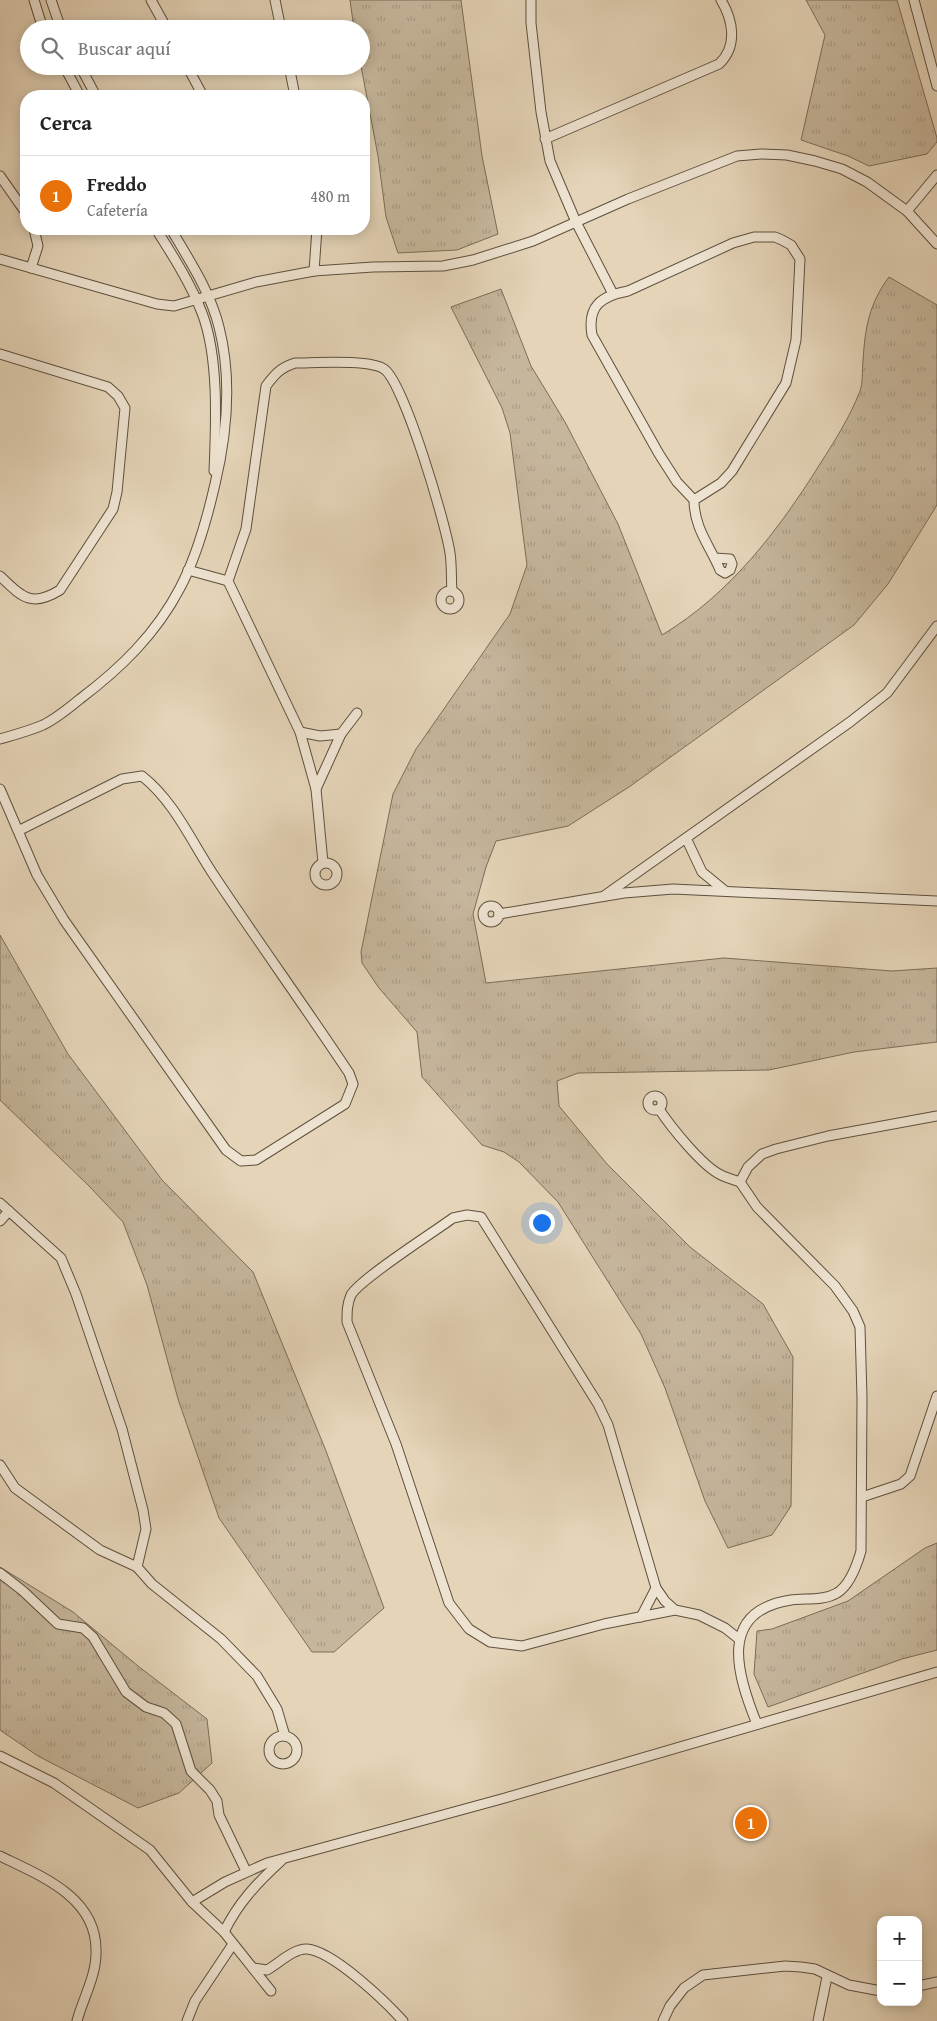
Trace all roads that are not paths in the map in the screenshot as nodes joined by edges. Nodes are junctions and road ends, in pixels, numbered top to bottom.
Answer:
1 (34, 0) edge
2 (51, 0) edge
3 (151, 0) edge
4 (274, 0) edge
5 (531, 0) edge
6 (721, 0) edge
7 (914, 0) edge
8 (41, 20) edge
9 (58, 20) edge
10 (162, 20) edge
11 (279, 20) edge
12 (69, 75) edge
13 (85, 75) edge
14 (192, 75) edge
15 (291, 75) edge
16 (937, 86) edge
17 (77, 90) edge
18 (93, 90) edge
19 (200, 90) edge
20 (294, 90) edge
21 (545, 139) junction
22 (0, 176) edge
23 (937, 176) edge
24 (20, 204) edge
25 (907, 211) junction
26 (576, 222) junction
27 (35, 235) edge
28 (159, 235) edge
29 (174, 235) edge
30 (317, 235) edge
31 (937, 244) edge
32 (0, 258) edge
33 (31, 268) junction
34 (314, 271) junction
35 (613, 294) junction
36 (208, 295) junction
37 (196, 299) junction
38 (0, 354) edge
39 (214, 488) junction
40 (694, 500) junction
41 (715, 558) dead end
42 (188, 570) junction
43 (0, 576) edge
44 (228, 581) junction
45 (452, 591) dead end
46 (937, 626) edge
47 (357, 712) dead end
48 (300, 732) junction
49 (341, 734) junction
50 (0, 739) edge
51 (0, 789) edge
52 (316, 789) junction
53 (18, 831) junction
54 (686, 838) junction
55 (323, 863) dead end
56 (724, 890) junction
57 (603, 897) junction
58 (937, 901) edge
59 (499, 914) dead end
60 (659, 1109) dead end
61 (937, 1116) edge
62 (740, 1182) junction
63 (0, 1203) edge
64 (9, 1211) junction
65 (0, 1221) edge
66 (937, 1396) edge
67 (0, 1465) edge
68 (862, 1497) junction
69 (137, 1567) junction
70 (0, 1573) edge
71 (656, 1588) junction
72 (675, 1610) junction
73 (640, 1617) junction
74 (740, 1639) junction
75 (937, 1672) edge
76 (757, 1724) junction
77 (285, 1736) dead end
78 (0, 1756) edge
79 (0, 1856) edge
80 (283, 1860) junction
81 (246, 1871) junction
82 (192, 1902) junction
83 (224, 1932) junction
84 (233, 1944) junction
85 (253, 1968) junction
86 (827, 1977) junction
87 (937, 1982) edge
88 (922, 1985) edge
89 (271, 1990) dead end
90 (877, 1990) edge
91 (76, 2021) edge
92 (187, 2021) edge
93 (403, 2021) edge
94 (663, 2021) edge
95 (818, 2021) edge

1 - 8 street
2 - 9 street
3 - 10 street
4 - 11 street
5 - 21 street
6 - 21 street
7 - 16 street
12 - 17 street
13 - 18 street
14 - 19 street
15 - 20 street
21 - 26 street
22 - 24 street
23 - 25 street
25 - 26 street
25 - 31 street
26 - 34 street
26 - 35 street
27 - 33 street
28 - 37 street
29 - 36 street
30 - 34 street
32 - 33 street
33 - 37 street
34 - 36 street
35 - 40 street
35 - 40 street
36 - 37 street
36 - 39 street
37 - 39 street
38 - 43 street
39 - 42 street
40 - 41 street
42 - 44 street
42 - 50 street
44 - 45 street
44 - 48 street
46 - 54 street
47 - 49 street
48 - 49 street
48 - 52 street
49 - 52 street
51 - 53 street
52 - 55 street
53 - 53 street
54 - 56 street
54 - 57 street
56 - 57 street
56 - 58 street
57 - 59 street
60 - 62 street
61 - 62 street
62 - 68 street
63 - 64 street
64 - 65 street
64 - 69 street
66 - 68 street
67 - 69 street
68 - 74 street
69 - 77 street
70 - 81 street
71 - 72 street
71 - 73 street
71 - 73 street
72 - 73 street
72 - 74 street
74 - 76 street
75 - 76 street
76 - 80 street
78 - 82 street
79 - 91 street
80 - 81 street
80 - 83 street
81 - 82 street
82 - 83 street
83 - 84 street
84 - 85 street
84 - 92 street
85 - 89 street
85 - 93 street
86 - 90 street
86 - 94 street
86 - 95 street
87 - 88 street

